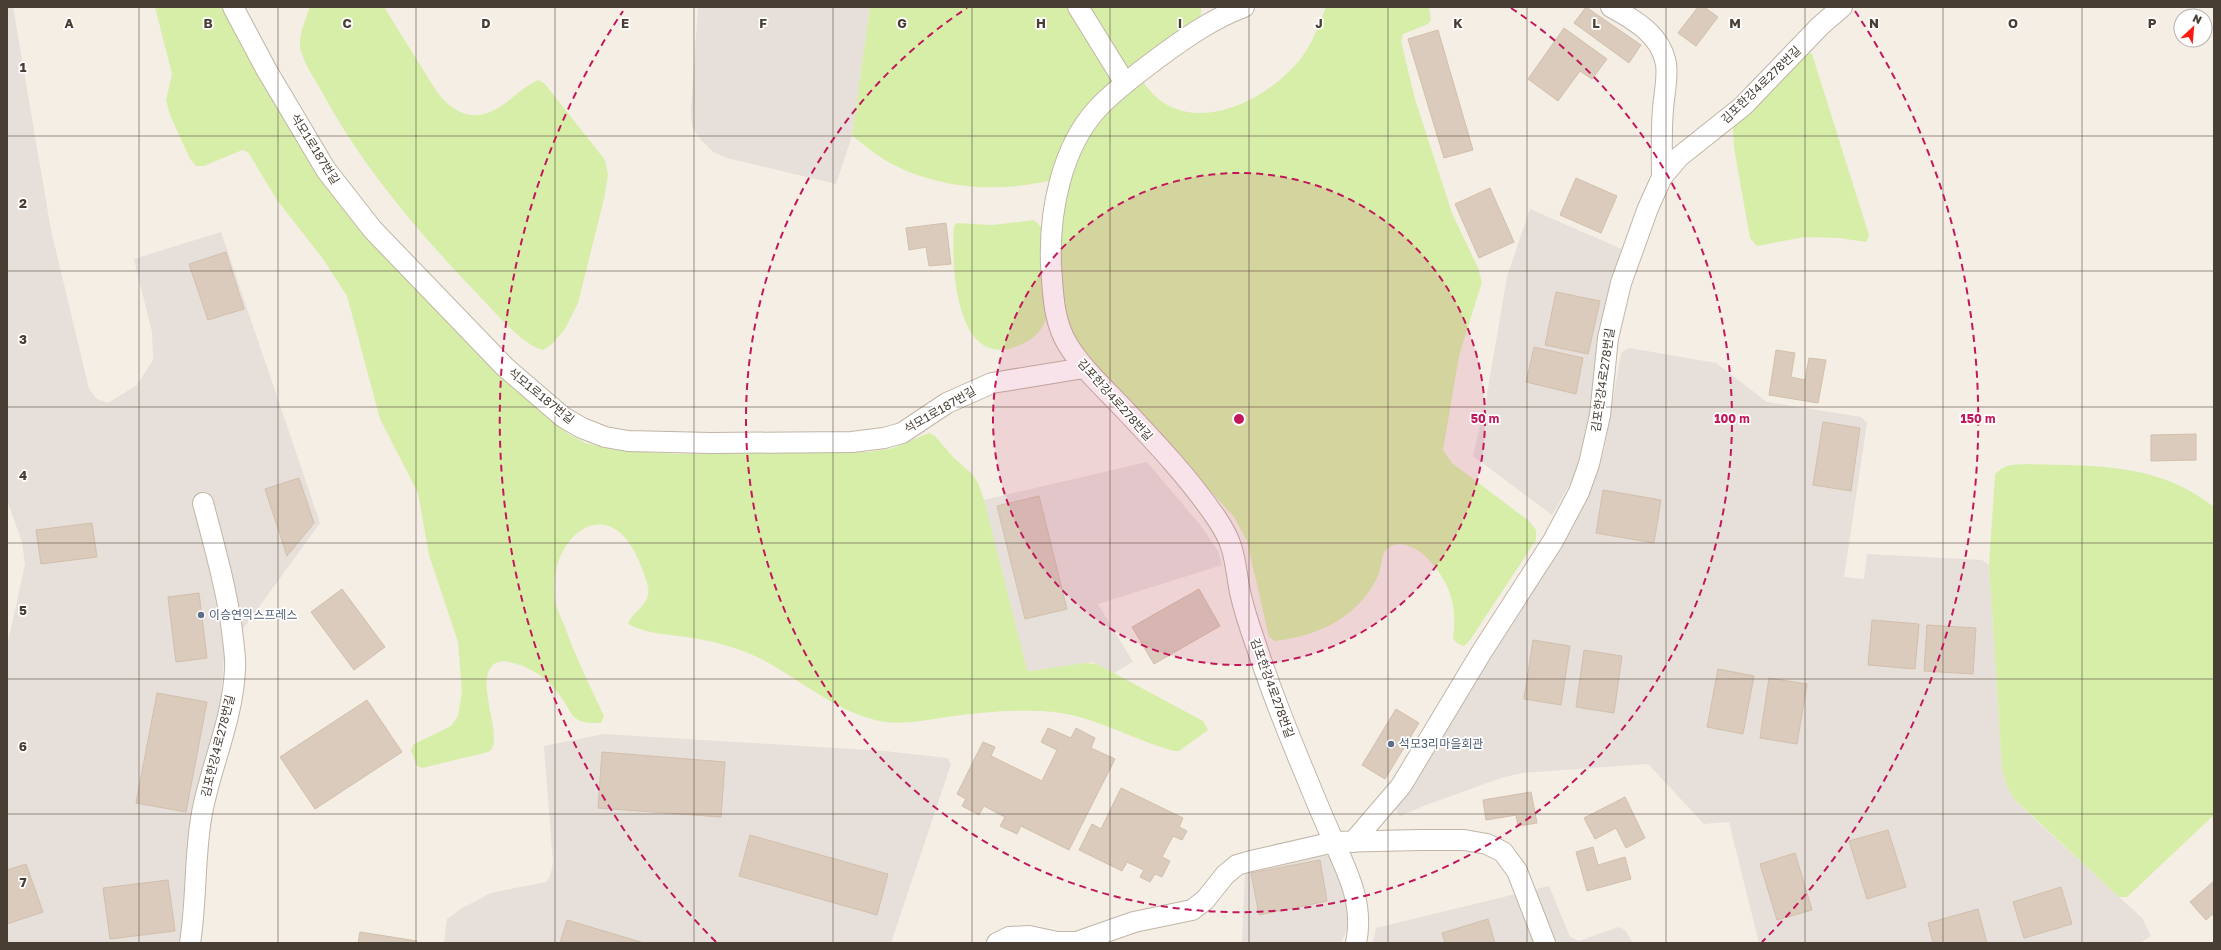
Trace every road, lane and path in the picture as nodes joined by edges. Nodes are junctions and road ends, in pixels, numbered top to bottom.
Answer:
1 (233, 7) edge
2 (1078, 7) edge
3 (1244, 7) edge
4 (1611, 7) edge
5 (1842, 7) edge
6 (1125, 83) junction
7 (1662, 177) junction
8 (1084, 368) junction
9 (203, 503) dead end
10 (1344, 842) junction
11 (190, 943) edge
12 (997, 943) edge
13 (1356, 943) edge
14 (1545, 943) edge

1 - 8 lane, 석모1로187번길
2 - 6 lane
3 - 6 lane, 김포한강4로278번길
4 - 7 lane
5 - 7 lane, 김포한강4로278번길
6 - 8 lane, 김포한강4로278번길
7 - 10 lane, 김포한강4로278번길
8 - 10 lane, 김포한강4로278번길
9 - 11 lane, 김포한강4로278번길
10 - 12 lane
10 - 13 lane, 김포한강4로278번길
10 - 14 lane

